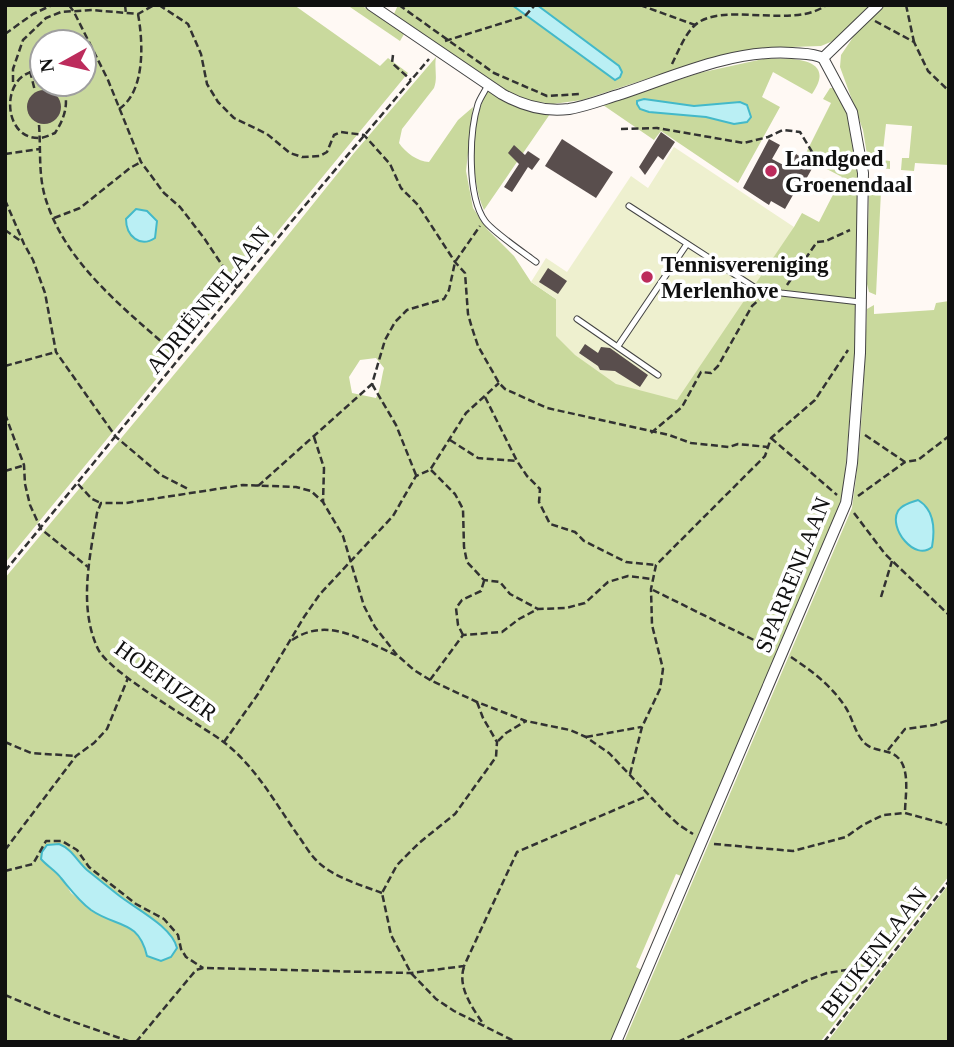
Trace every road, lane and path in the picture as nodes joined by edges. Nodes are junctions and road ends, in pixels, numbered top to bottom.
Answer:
1 (52, 5) edge
2 (69, 5) edge
3 (125, 5) edge
4 (157, 5) edge
5 (371, 5) edge
6 (399, 5) edge
7 (535, 5) edge
8 (640, 5) edge
9 (827, 5) edge
10 (878, 5) edge
11 (906, 5) edge
12 (74, 12) junction
13 (126, 14) junction
14 (138, 14) junction
15 (868, 15) junction
16 (695, 25) junction
17 (5, 34) edge
18 (447, 38) junction
19 (914, 42) junction
20 (437, 50) junction
21 (393, 55) dead end
22 (823, 58) junction
23 (684, 60) dead end
24 (28, 72) edge
25 (411, 80) junction
26 (13, 82) junction
27 (488, 85) junction
28 (949, 91) edge
29 (66, 98) edge
30 (584, 99) junction
31 (119, 109) junction
32 (39, 125) dead end
33 (621, 129) dead end
34 (364, 135) junction
35 (40, 138) junction
36 (41, 149) junction
37 (5, 154) edge
38 (141, 162) junction
39 (863, 173) junction
40 (5, 200) edge
41 (629, 206) dead end
42 (54, 218) junction
43 (485, 222) junction
44 (863, 223) junction
45 (5, 230) edge
46 (24, 244) junction
47 (687, 244) junction
48 (455, 261) junction
49 (536, 262) dead end
50 (238, 289) junction
51 (781, 293) junction
52 (862, 302) junction
53 (578, 319) dead end
54 (861, 335) junction
55 (618, 346) junction
56 (57, 352) junction
57 (180, 358) junction
58 (5, 366) edge
59 (658, 375) dead end
60 (499, 383) junction
61 (372, 384) junction
62 (485, 397) junction
63 (5, 414) edge
64 (860, 431) dead end
65 (651, 433) junction
66 (314, 435) junction
67 (949, 436) edge
68 (116, 437) junction
69 (771, 438) junction
70 (450, 440) junction
71 (768, 447) junction
72 (517, 461) junction
73 (905, 462) junction
74 (24, 465) junction
75 (430, 470) junction
76 (5, 471) edge
77 (416, 476) junction
78 (78, 484) junction
79 (258, 486) junction
80 (193, 491) junction
81 (323, 502) junction
82 (101, 503) junction
83 (846, 503) junction
84 (41, 529) junction
85 (352, 559) junction
86 (892, 561) junction
87 (656, 565) junction
88 (88, 567) junction
89 (5, 572) edge
90 (652, 579) junction
91 (484, 580) junction
92 (651, 589) junction
93 (881, 597) dead end
94 (538, 609) junction
95 (949, 615) edge
96 (463, 635) junction
97 (289, 642) junction
98 (784, 654) junction
99 (397, 655) junction
100 (128, 678) junction
101 (430, 680) junction
102 (477, 702) junction
103 (949, 720) edge
104 (526, 721) junction
105 (642, 727) junction
106 (586, 737) junction
107 (5, 742) edge
108 (224, 742) junction
109 (497, 742) junction
110 (888, 750) junction
111 (76, 756) junction
112 (630, 774) junction
113 (648, 796) junction
114 (905, 813) junction
115 (949, 825) edge
116 (703, 840) junction
117 (5, 850) edge
118 (5, 871) edge
119 (949, 881) edge
120 (382, 893) junction
121 (886, 964) junction
122 (464, 967) junction
123 (203, 968) junction
124 (411, 973) junction
125 (5, 995) edge
126 (486, 1027) junction
127 (509, 1041) edge
128 (131, 1042) edge
129 (136, 1042) edge
130 (516, 1042) edge
131 (616, 1042) edge
132 (678, 1042) edge
133 (824, 1042) edge

1 - 17 path
2 - 12 path
3 - 13 path
4 - 14 path
4 - 34 path
5 - 20 street
6 - 18 path
7 - 18 path
8 - 16 path
9 - 16 path
10 - 15 street
11 - 19 path
12 - 13 path
12 - 26 path
12 - 31 path
13 - 14 path
14 - 31 path
15 - 19 path
15 - 22 street
16 - 23 path
18 - 30 path
19 - 28 path
20 - 25 path, ADRIËNNELAAN
20 - 27 street
21 - 25 path
22 - 30 street
22 - 39 street, SPARRENLAAN
24 - 26 path
25 - 34 path, ADRIËNNELAAN
26 - 35 path
27 - 30 street
27 - 43 lane
29 - 35 path
31 - 38 path
32 - 35 path
33 - 39 path
34 - 48 path
34 - 50 path, ADRIËNNELAAN
35 - 36 path
36 - 37 path
36 - 42 path
38 - 42 path
38 - 50 path
39 - 44 street, SPARRENLAAN
40 - 46 path
41 - 47 lane
42 - 57 path
43 - 48 path
43 - 49 lane
44 - 51 path
44 - 52 street, SPARRENLAAN
45 - 46 path
46 - 56 path
47 - 51 lane
47 - 55 lane
48 - 60 path
48 - 61 path
50 - 57 path, ADRIËNNELAAN
51 - 52 lane
51 - 65 path
52 - 54 street, SPARRENLAAN
53 - 55 lane
54 - 69 path
54 - 83 street, SPARRENLAAN
55 - 59 lane
56 - 58 path
56 - 68 path
57 - 68 path, ADRIËNNELAAN
60 - 62 path
60 - 65 path
61 - 66 path
61 - 77 path
62 - 70 path
62 - 72 path
63 - 74 path
64 - 73 path
65 - 71 path
66 - 79 path
66 - 81 path
67 - 73 path
68 - 78 path, ADRIËNNELAAN
68 - 80 path
69 - 71 path
69 - 83 path
70 - 72 path
70 - 75 path
71 - 87 path
72 - 87 path
73 - 83 path
74 - 76 path
74 - 84 path
75 - 77 path
75 - 91 path
77 - 85 path
78 - 82 path
78 - 84 path, ADRIËNNELAAN
79 - 80 path
79 - 81 path
80 - 82 path
81 - 85 path
82 - 88 path, HOEFIJZER
83 - 86 path
83 - 98 street, SPARRENLAAN
84 - 88 path
84 - 89 path, ADRIËNNELAAN
85 - 97 path
85 - 99 path
86 - 93 path
86 - 95 path
87 - 90 path
88 - 100 path, HOEFIJZER
90 - 92 path
90 - 94 path
91 - 94 path
91 - 96 path
92 - 98 path
92 - 105 path
94 - 96 path
96 - 101 path
97 - 99 path
97 - 108 path
98 - 110 path
98 - 116 street, SPARRENLAAN
99 - 101 path
100 - 108 path, HOEFIJZER
100 - 111 path
101 - 102 path
102 - 104 path
102 - 109 path
103 - 110 path
104 - 106 path
104 - 109 path
105 - 106 path
105 - 112 path
106 - 112 path
107 - 111 path
108 - 120 path, HOEFIJZER
109 - 120 path
110 - 114 path
111 - 117 path
112 - 113 path
113 - 116 path
113 - 122 path
114 - 115 path
114 - 116 path
116 - 131 street, SPARRENLAAN
118 - 123 path
119 - 121 path, BEUKENLAAN
120 - 124 path
121 - 132 path
121 - 133 path, BEUKENLAAN
122 - 124 path
122 - 126 path
123 - 124 path
123 - 129 path
124 - 126 path
125 - 128 path
126 - 127 path
127 - 130 path

